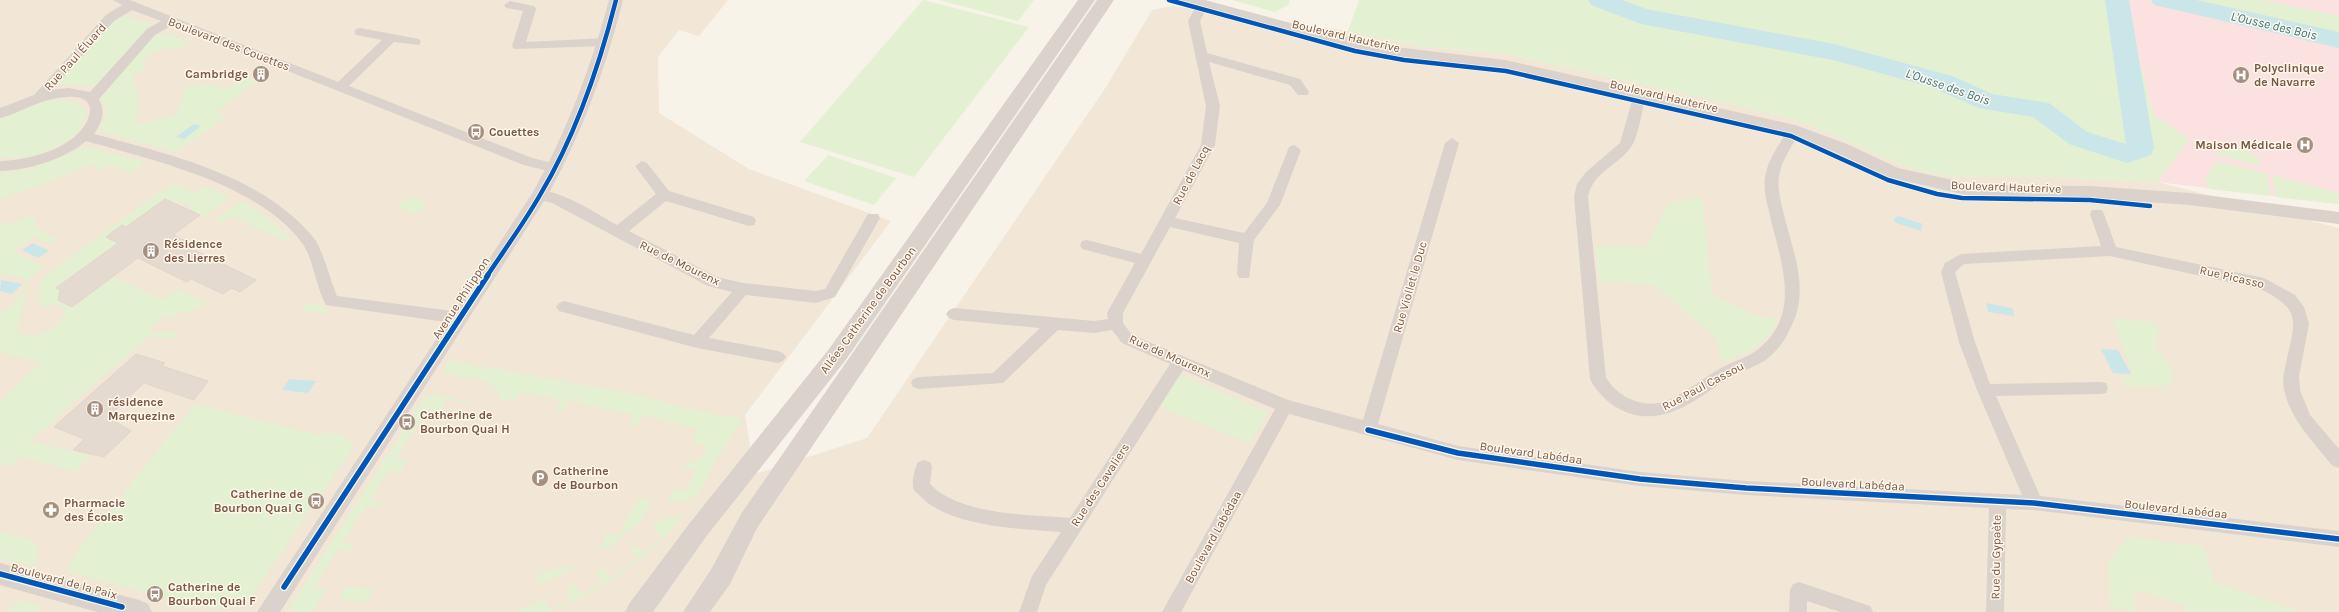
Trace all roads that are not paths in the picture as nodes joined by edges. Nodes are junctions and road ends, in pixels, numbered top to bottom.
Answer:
1 (119, 0) edge
2 (152, 0) edge
3 (616, 0) edge
4 (1087, 0) edge
5 (1106, 0) edge
6 (1196, 2) edge
7 (510, 5) dead end
8 (136, 7) junction
9 (171, 20) junction
10 (360, 32) dead end
11 (391, 38) junction
12 (415, 42) dead end
13 (606, 42) junction
14 (1203, 56) junction
15 (340, 87) junction
16 (1303, 92) dead end
17 (1640, 94) junction
18 (40, 96) junction
19 (92, 99) junction
20 (0, 114) edge
21 (1795, 130) junction
22 (84, 136) junction
23 (1452, 143) dead end
24 (1294, 150) dead end
25 (0, 166) edge
26 (642, 166) dead end
27 (556, 168) junction
28 (540, 195) junction
29 (664, 195) junction
30 (2097, 214) dead end
31 (873, 218) dead end
32 (2339, 218) edge
33 (749, 221) dead end
34 (1166, 221) junction
35 (618, 232) junction
36 (1247, 239) junction
37 (1086, 245) dead end
38 (2110, 251) junction
39 (1144, 260) junction
40 (1244, 274) dead end
41 (743, 290) junction
42 (564, 307) dead end
43 (954, 314) dead end
44 (460, 318) junction
45 (1055, 323) junction
46 (1116, 324) junction
47 (697, 342) junction
48 (778, 357) dead end
49 (1180, 362) junction
50 (919, 383) dead end
51 (2100, 388) dead end
52 (1985, 390) junction
53 (1285, 406) junction
54 (1368, 430) junction
55 (2339, 461) edge
56 (924, 467) dead end
57 (1998, 501) junction
58 (2034, 503) junction
59 (1074, 526) junction
60 (2339, 539) edge
61 (0, 574) edge
62 (139, 612) edge
63 (268, 612) edge
64 (638, 612) edge
65 (696, 612) edge
66 (1028, 612) edge
67 (1171, 612) edge
68 (1798, 612) edge
69 (1864, 612) edge
70 (1995, 612) edge

1 - 8 street, Boulevard des Couettes
2 - 8 street, Rue Paul Éluard
3 - 13 street, Avenue Philippon
4 - 64 main road, Allées Catherine de Bourbon
5 - 65 main road, Allées Catherine de Bourbon
6 - 14 street, Rue de Lacq
6 - 17 street, Boulevard Hauterive
7 - 13 street
8 - 9 street, Boulevard des Couettes
8 - 18 street, Rue Paul Éluard
9 - 15 street, Boulevard des Couettes
9 - 19 street
10 - 11 street
11 - 12 street
11 - 15 street
13 - 27 street, Avenue Philippon
14 - 16 street
14 - 34 street, Rue de Lacq
15 - 27 street, Boulevard des Couettes
17 - 21 street, Boulevard Hauterive
17 - 21 street, Rue Paul Cassou
18 - 19 street
18 - 20 street
19 - 22 street
21 - 32 street, Boulevard Hauterive
22 - 25 street
22 - 44 street
23 - 54 street, Rue Viollet le Duc
24 - 36 street
26 - 29 street
27 - 28 street, Avenue Philippon
28 - 35 street, Rue de Mourenx
28 - 44 street, Avenue Philippon
29 - 33 street
29 - 35 street
30 - 38 street
31 - 41 street, Rue de Mourenx
34 - 36 street, Rue de Lacq
34 - 39 street, Rue de Lacq
35 - 41 street, Rue de Mourenx
36 - 40 street
37 - 39 street
38 - 52 street, Rue Picasso
38 - 55 street, Rue Picasso
39 - 46 street, Rue de Lacq
41 - 47 street
42 - 47 street
43 - 45 street
44 - 63 street, Avenue Philippon
45 - 46 street
45 - 50 street
46 - 49 street, Rue de Mourenx
47 - 48 street
49 - 53 street, Rue de Mourenx
49 - 59 street, Rue des Cavaliers
51 - 52 street
52 - 58 street, Rue Picasso
53 - 54 street, Boulevard Labédaa
53 - 67 street, Boulevard Labédaa
54 - 57 street, Boulevard Labédaa
56 - 59 street
57 - 58 street, Boulevard Labédaa
57 - 70 street, Rue du Gypaète
58 - 60 street, Boulevard Labédaa
59 - 66 street, Rue des Cavaliers
61 - 62 main road, Boulevard de la Paix
68 - 69 street

